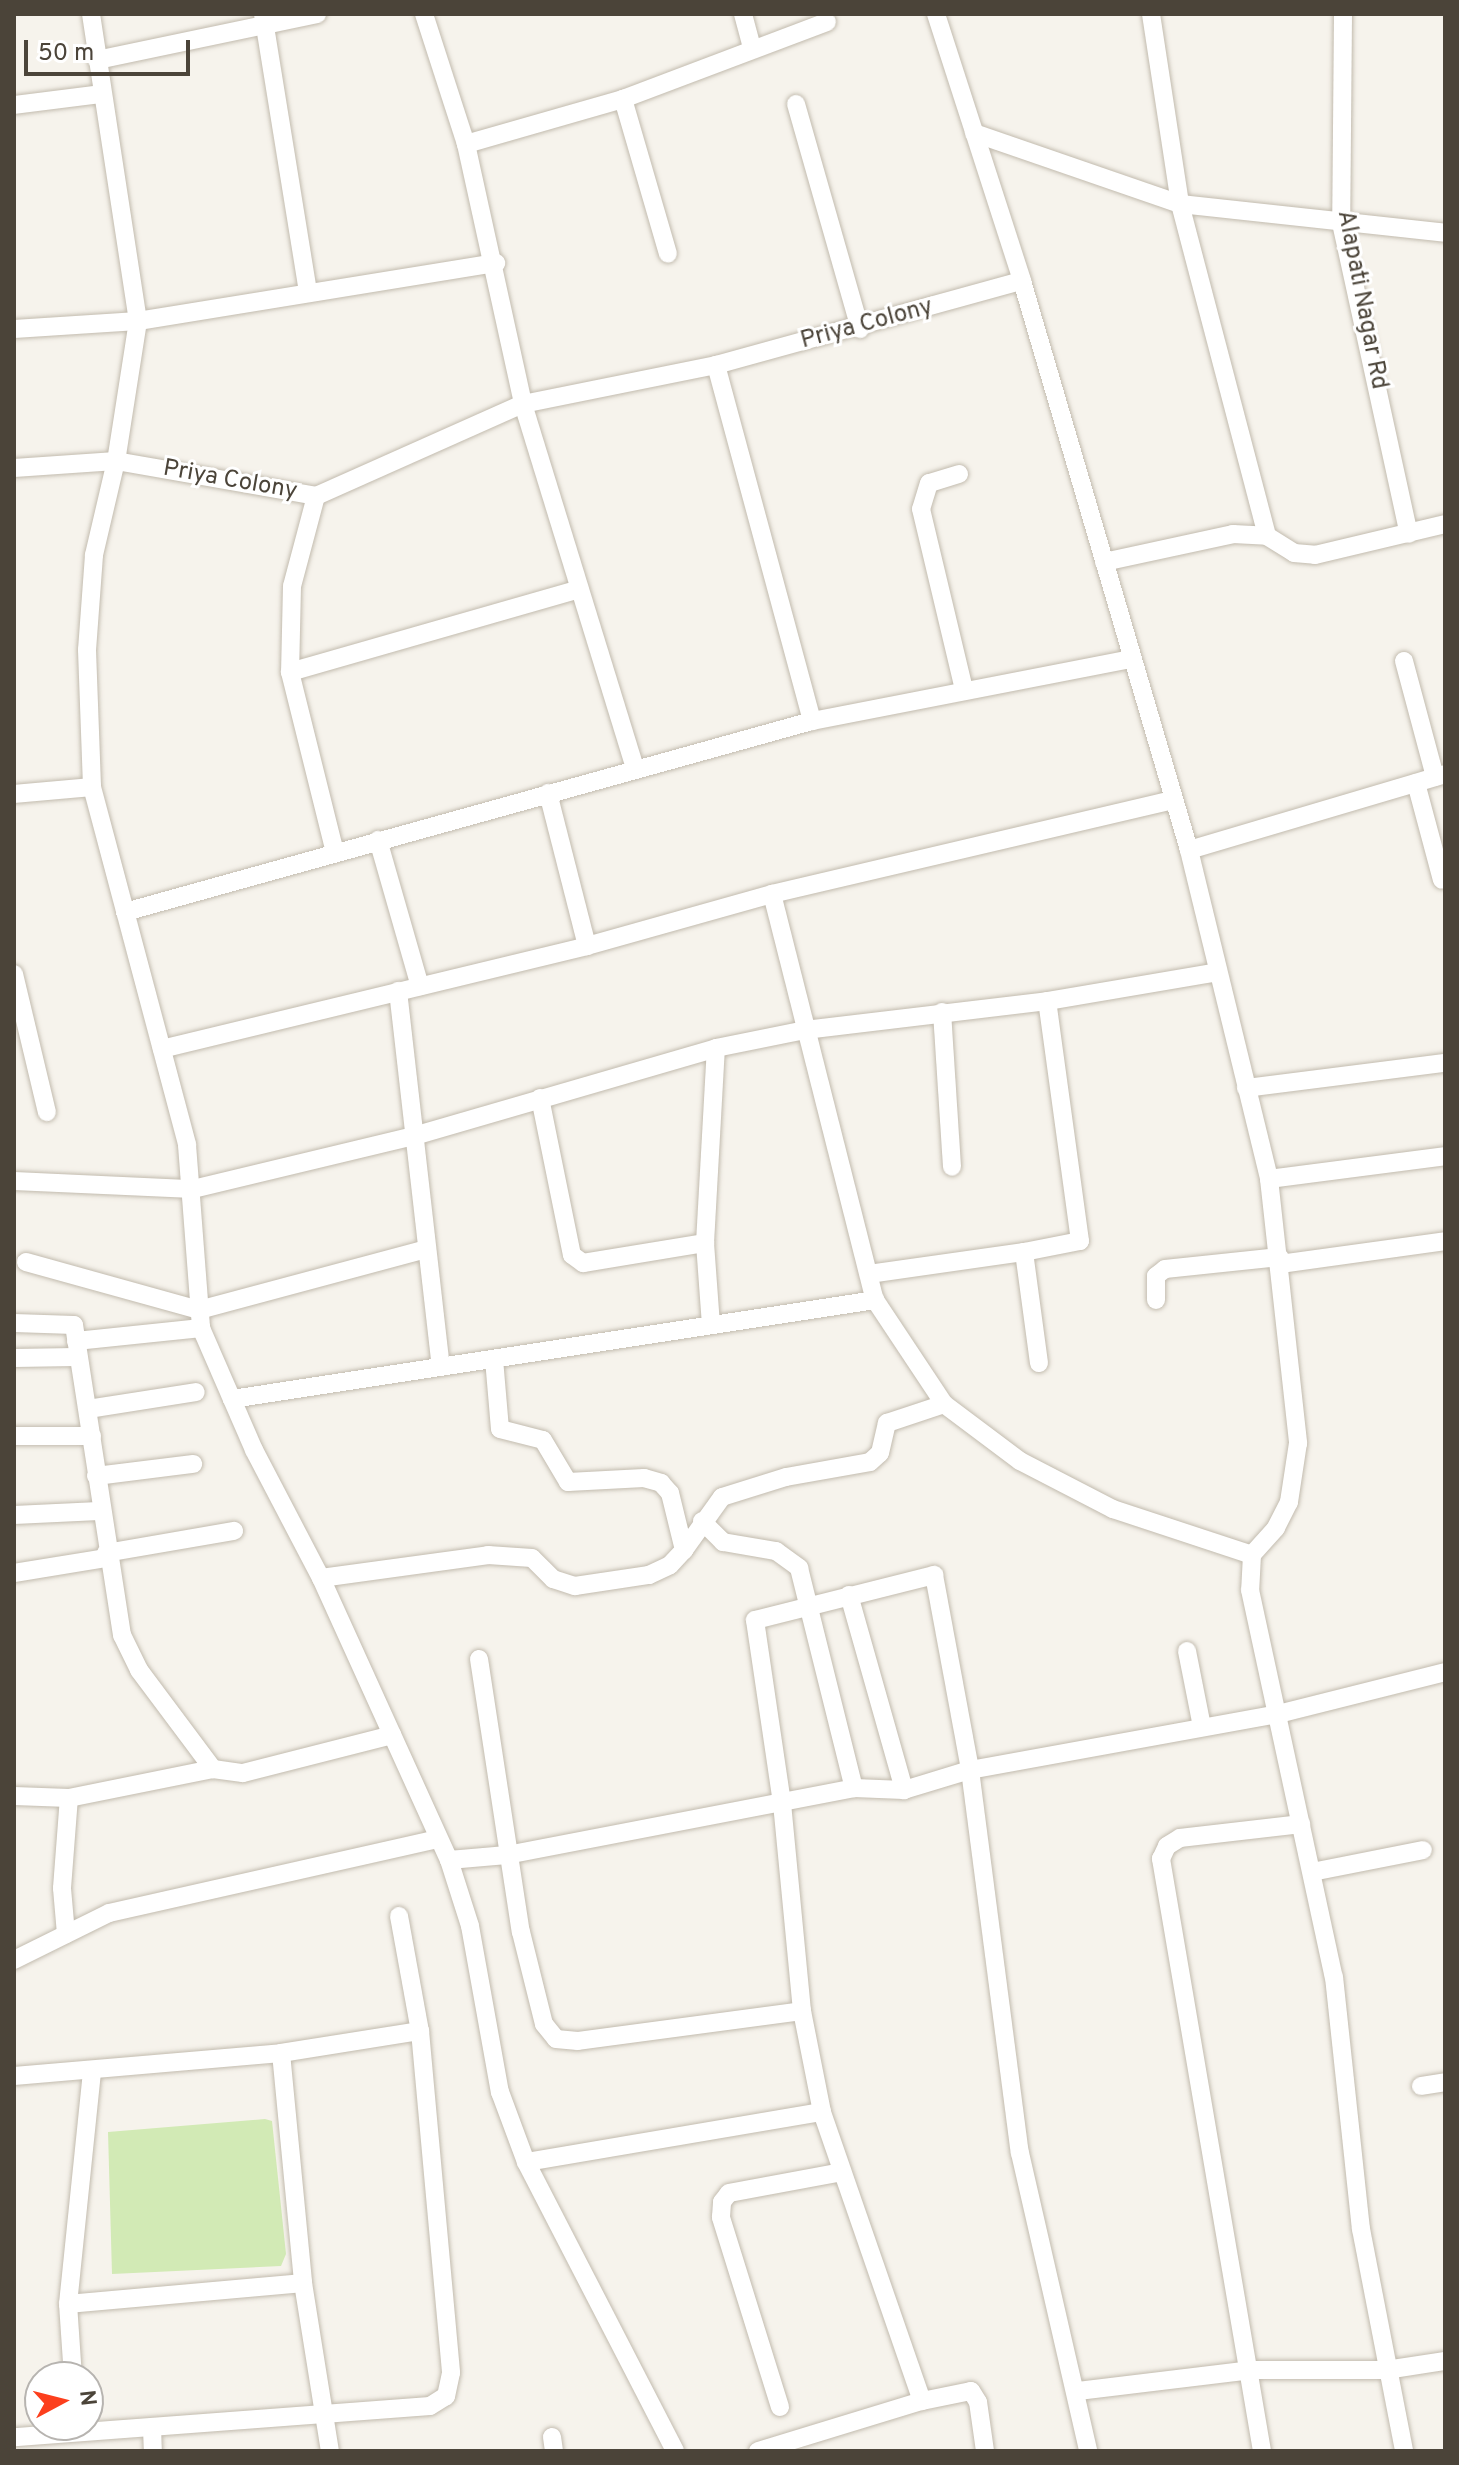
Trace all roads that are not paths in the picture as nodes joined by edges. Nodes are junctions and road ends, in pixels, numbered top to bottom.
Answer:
1 (91, 14) edge
2 (317, 14) edge
3 (424, 14) edge
4 (743, 14) edge
5 (936, 14) edge
6 (1151, 14) edge
7 (1343, 14) edge
8 (263, 19) edge
9 (827, 22) dead end
10 (752, 48) junction
11 (97, 60) junction
12 (101, 94) junction
13 (623, 99) junction
14 (796, 104) dead end
15 (14, 105) edge
16 (974, 133) junction
17 (466, 144) junction
18 (1180, 204) junction
19 (1341, 223) junction
20 (1445, 233) edge
21 (668, 254) dead end
22 (496, 263) junction
23 (1022, 281) junction
24 (308, 292) junction
25 (138, 321) junction
26 (14, 329) edge
27 (860, 329) junction
28 (716, 365) junction
29 (523, 404) junction
30 (116, 461) junction
31 (14, 468) edge
32 (959, 474) dead end
33 (316, 496) junction
34 (1445, 524) edge
35 (1409, 534) junction
36 (1267, 536) junction
37 (1104, 562) junction
38 (579, 589) junction
39 (1131, 659) junction
40 (1404, 661) dead end
41 (290, 672) junction
42 (964, 690) junction
43 (812, 721) junction
44 (635, 768) junction
45 (1440, 776) edge
46 (1416, 783) junction
47 (92, 787) junction
48 (548, 793) junction
49 (14, 794) edge
50 (1173, 800) junction
51 (378, 840) junction
52 (1189, 850) junction
53 (335, 852) junction
54 (1442, 880) dead end
55 (772, 894) junction
56 (125, 912) junction
57 (587, 946) junction
58 (1218, 972) junction
59 (14, 974) edge
60 (420, 986) junction
61 (398, 991) junction
62 (1047, 1001) junction
63 (942, 1012) junction
64 (805, 1030) junction
65 (716, 1048) junction
66 (162, 1049) junction
67 (1445, 1063) edge
68 (1246, 1088) junction
69 (540, 1098) junction
70 (47, 1112) dead end
71 (414, 1136) junction
72 (1445, 1156) edge
73 (952, 1167) dead end
74 (1269, 1179) junction
75 (14, 1181) edge
76 (193, 1189) junction
77 (1445, 1241) edge
78 (705, 1243) junction
79 (426, 1249) junction
80 (1024, 1252) junction
81 (1279, 1260) junction
82 (26, 1262) dead end
83 (869, 1274) junction
84 (875, 1300) junction
85 (1156, 1300) dead end
86 (200, 1319) junction
87 (14, 1323) edge
88 (711, 1325) junction
89 (76, 1349) junction
90 (14, 1358) edge
91 (494, 1359) junction
92 (1039, 1363) dead end
93 (441, 1367) junction
94 (196, 1392) dead end
95 (232, 1399) junction
96 (944, 1404) junction
97 (88, 1409) junction
98 (14, 1436) edge
99 (92, 1436) junction
100 (193, 1464) dead end
101 (96, 1476) junction
102 (99, 1511) junction
103 (14, 1515) edge
104 (702, 1521) junction
105 (234, 1531) dead end
106 (684, 1550) junction
107 (106, 1555) junction
108 (1252, 1555) junction
109 (14, 1573) edge
110 (321, 1578) junction
111 (849, 1595) junction
112 (807, 1608) junction
113 (1187, 1651) dead end
114 (479, 1659) dead end
115 (1445, 1672) edge
116 (1274, 1715) junction
117 (1202, 1727) junction
118 (392, 1735) junction
119 (213, 1769) junction
120 (970, 1770) junction
121 (854, 1788) junction
122 (904, 1790) junction
123 (14, 1796) edge
124 (69, 1798) junction
125 (782, 1803) junction
126 (1301, 1824) junction
127 (438, 1839) junction
128 (1423, 1850) dead end
129 (507, 1855) junction
130 (449, 1860) junction
131 (1312, 1872) junction
132 (399, 1916) dead end
133 (66, 1934) junction
134 (14, 1960) edge
135 (802, 2011) junction
136 (420, 2031) junction
137 (281, 2053) junction
138 (92, 2071) junction
139 (14, 2076) edge
140 (1445, 2082) edge
141 (1421, 2086) dead end
142 (822, 2112) junction
143 (526, 2162) junction
144 (842, 2172) junction
145 (303, 2283) junction
146 (68, 2304) junction
147 (72, 2361) edge
148 (1445, 2361) edge
149 (1252, 2370) junction
150 (1386, 2370) junction
151 (1078, 2391) junction
152 (922, 2401) junction
153 (780, 2407) dead end
154 (321, 2415) junction
155 (152, 2427) junction
156 (104, 2428) edge
157 (153, 2451) edge
158 (330, 2451) edge
159 (675, 2451) edge
160 (758, 2451) edge
161 (985, 2451) edge
162 (1088, 2451) edge
163 (1262, 2451) edge
164 (1404, 2451) edge

1 - 11 street
2 - 8 street
3 - 17 street
4 - 10 street
5 - 16 street
6 - 18 street
7 - 19 street, Alapati Nagar Rd
8 - 11 street
8 - 24 street
9 - 10 street
10 - 13 street
11 - 12 street
12 - 15 street
12 - 25 street
13 - 17 street
13 - 21 street
14 - 27 street
16 - 18 street
16 - 23 street
17 - 22 street
18 - 19 street
18 - 36 street
19 - 20 street
19 - 35 street, Alapati Nagar Rd
22 - 24 street
22 - 29 street
23 - 27 street, Priya Colony
23 - 37 street
24 - 25 street
25 - 26 street
25 - 30 street
27 - 28 street, Priya Colony
28 - 29 street, Priya Colony
28 - 43 street
29 - 33 street, Priya Colony
29 - 38 street
30 - 31 street, Priya Colony
30 - 33 street, Priya Colony
30 - 47 street
32 - 42 street
33 - 41 street
34 - 35 street
35 - 36 street
36 - 37 street
37 - 39 street
38 - 41 street
38 - 44 street
39 - 42 street
39 - 50 street
40 - 45 street
41 - 53 street
42 - 43 street
43 - 44 street
44 - 48 street
45 - 46 street
46 - 52 street
46 - 54 street
47 - 49 street
47 - 56 street
48 - 51 street
48 - 57 street
50 - 52 street
50 - 55 street
51 - 53 street
51 - 60 street
52 - 58 street
53 - 56 street
55 - 57 street
55 - 64 street
56 - 66 street
57 - 60 street
58 - 62 street
58 - 68 street
59 - 70 street
60 - 61 street
61 - 66 street
61 - 71 street
62 - 63 street
62 - 80 street
63 - 64 street
63 - 73 street
64 - 65 street
64 - 83 street
65 - 69 street
65 - 78 street
66 - 76 street
67 - 68 street
68 - 74 street
69 - 71 street
69 - 78 street
71 - 76 street
71 - 79 street
72 - 74 street
74 - 81 street
75 - 76 street
76 - 86 street
77 - 81 street
78 - 88 street
79 - 86 street
79 - 93 street
80 - 83 street
80 - 92 street
81 - 85 street
81 - 108 street
82 - 86 street
83 - 84 street
84 - 88 street
84 - 96 street
86 - 89 street
86 - 95 street
87 - 89 street
88 - 91 street
89 - 90 street
89 - 97 street
91 - 93 street
91 - 106 street
93 - 95 street
94 - 97 street
95 - 110 street
96 - 104 street
96 - 108 street
97 - 99 street
98 - 99 street
99 - 101 street
100 - 101 street
101 - 102 street
102 - 103 street
102 - 107 street
104 - 106 street
104 - 112 street
105 - 107 street
106 - 110 street
107 - 109 street
107 - 119 street
108 - 116 street
110 - 118 street
111 - 112 street
111 - 120 street
111 - 122 street
112 - 121 street
112 - 125 street
113 - 117 street
114 - 129 street
115 - 116 street
116 - 117 street
116 - 126 street
117 - 120 street
118 - 119 street
118 - 127 street
119 - 124 street
120 - 122 street
120 - 151 street
121 - 122 street
121 - 125 street
123 - 124 street
124 - 133 street
125 - 129 street
125 - 135 street
126 - 131 street
126 - 149 street
127 - 130 street
127 - 133 street
128 - 131 street
129 - 130 street
129 - 135 street
130 - 143 street
131 - 150 street
132 - 136 street
133 - 134 street
135 - 142 street
136 - 137 street
136 - 154 street
137 - 138 street
137 - 145 street
138 - 139 street
138 - 146 street
140 - 141 street
142 - 143 street
142 - 144 street
143 - 159 street
144 - 152 street
144 - 153 street
145 - 146 street
145 - 154 street
146 - 147 street
148 - 150 street
149 - 150 street
149 - 151 street
149 - 163 street
150 - 164 street
151 - 162 street
152 - 160 street
152 - 161 street
154 - 155 street
154 - 158 street
155 - 156 street
155 - 157 street

